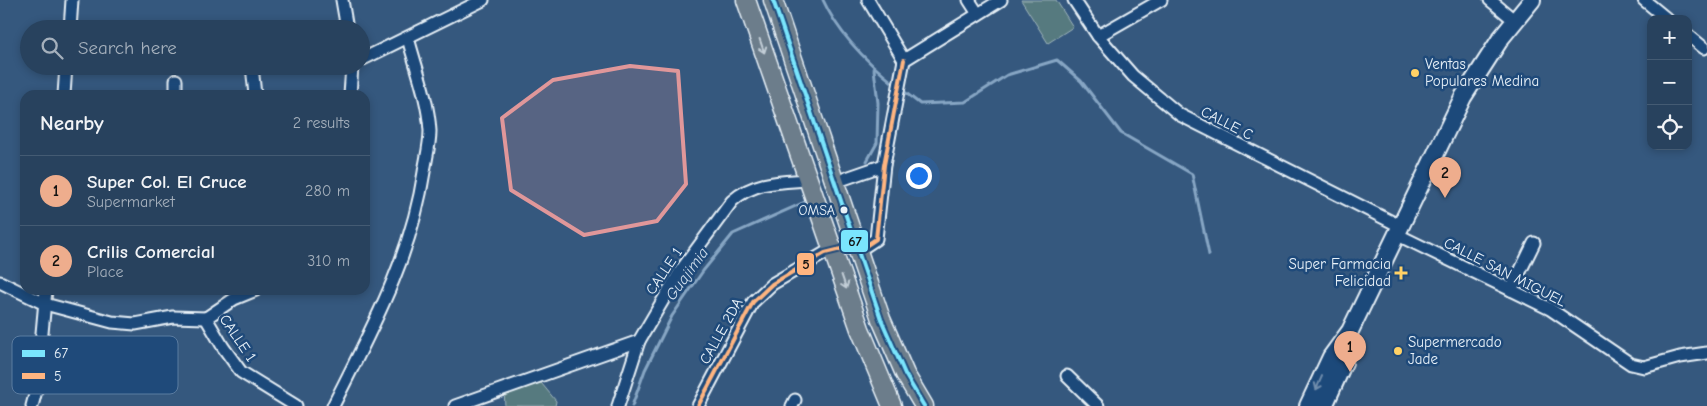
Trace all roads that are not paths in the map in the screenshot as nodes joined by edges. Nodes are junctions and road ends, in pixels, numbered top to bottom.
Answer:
1 (72, 0) edge
2 (342, 0) edge
3 (483, 0) edge
4 (746, 0) edge
5 (773, 0) edge
6 (868, 0) edge
7 (970, 0) edge
8 (1001, 0) edge
9 (1074, 0) edge
10 (1161, 0) edge
11 (1490, 0) edge
12 (1532, 0) edge
13 (1644, 0) edge
14 (978, 14) junction
15 (1663, 15) edge
16 (71, 20) edge
17 (345, 20) edge
18 (1514, 20) junction
19 (1098, 36) junction
20 (408, 38) junction
21 (1692, 38) edge
22 (1704, 48) dead end
23 (370, 56) edge
24 (904, 60) junction
25 (65, 75) edge
26 (253, 75) edge
27 (351, 75) edge
28 (176, 80) dead end
29 (64, 90) edge
30 (176, 90) edge
31 (254, 90) edge
32 (350, 90) edge
33 (884, 165) junction
34 (807, 180) junction
35 (835, 182) junction
36 (1400, 231) junction
37 (1534, 242) dead end
38 (857, 248) junction
39 (833, 250) junction
40 (0, 282) edge
41 (1511, 290) junction
42 (20, 292) edge
43 (27, 295) edge
44 (46, 295) edge
45 (244, 295) edge
46 (45, 304) junction
47 (206, 318) junction
48 (1350, 331) junction
49 (42, 336) edge
50 (639, 341) junction
51 (1707, 353) edge
52 (1067, 376) dead end
53 (296, 406) edge
54 (333, 406) edge
55 (455, 406) edge
56 (618, 406) edge
57 (698, 406) edge
58 (892, 406) edge
59 (924, 406) edge
60 (1098, 406) edge
61 (1308, 406) edge
62 (1324, 406) edge

1 - 16 street
2 - 17 street
3 - 20 street
4 -> 34 main road
5 - 35 main road
6 - 24 street
7 - 14 street
8 - 14 street
9 - 19 street, CALLE C
10 - 19 street
11 - 18 street
12 - 18 main road
13 - 15 street
14 - 24 street
18 - 36 main road
19 - 36 street, CALLE C
20 - 23 street
20 - 54 street
21 - 22 street
24 - 33 street
25 - 29 street
26 - 31 street
27 - 32 street
28 - 30 street
33 - 35 street
33 - 38 street
34 - 39 main road
34 - 50 street, CALLE 1
35 - 38 main road
36 - 41 street, CALLE SAN MIGUEL
36 - 48 main road
37 - 41 street
38 - 39 street, CALLE 2DA
38 - 59 main road
39 - 57 street, CALLE 2DA
39 -> 58 main road
40 - 42 street
41 - 51 street, CALLE SAN MIGUEL
43 - 46 street
44 - 46 street
45 - 47 street
46 - 47 street
46 - 49 street
47 - 53 street, CALLE 1
48 -> 61 main road
48 - 62 main road
50 - 55 street
50 - 56 street, CALLE 1
52 - 60 street

